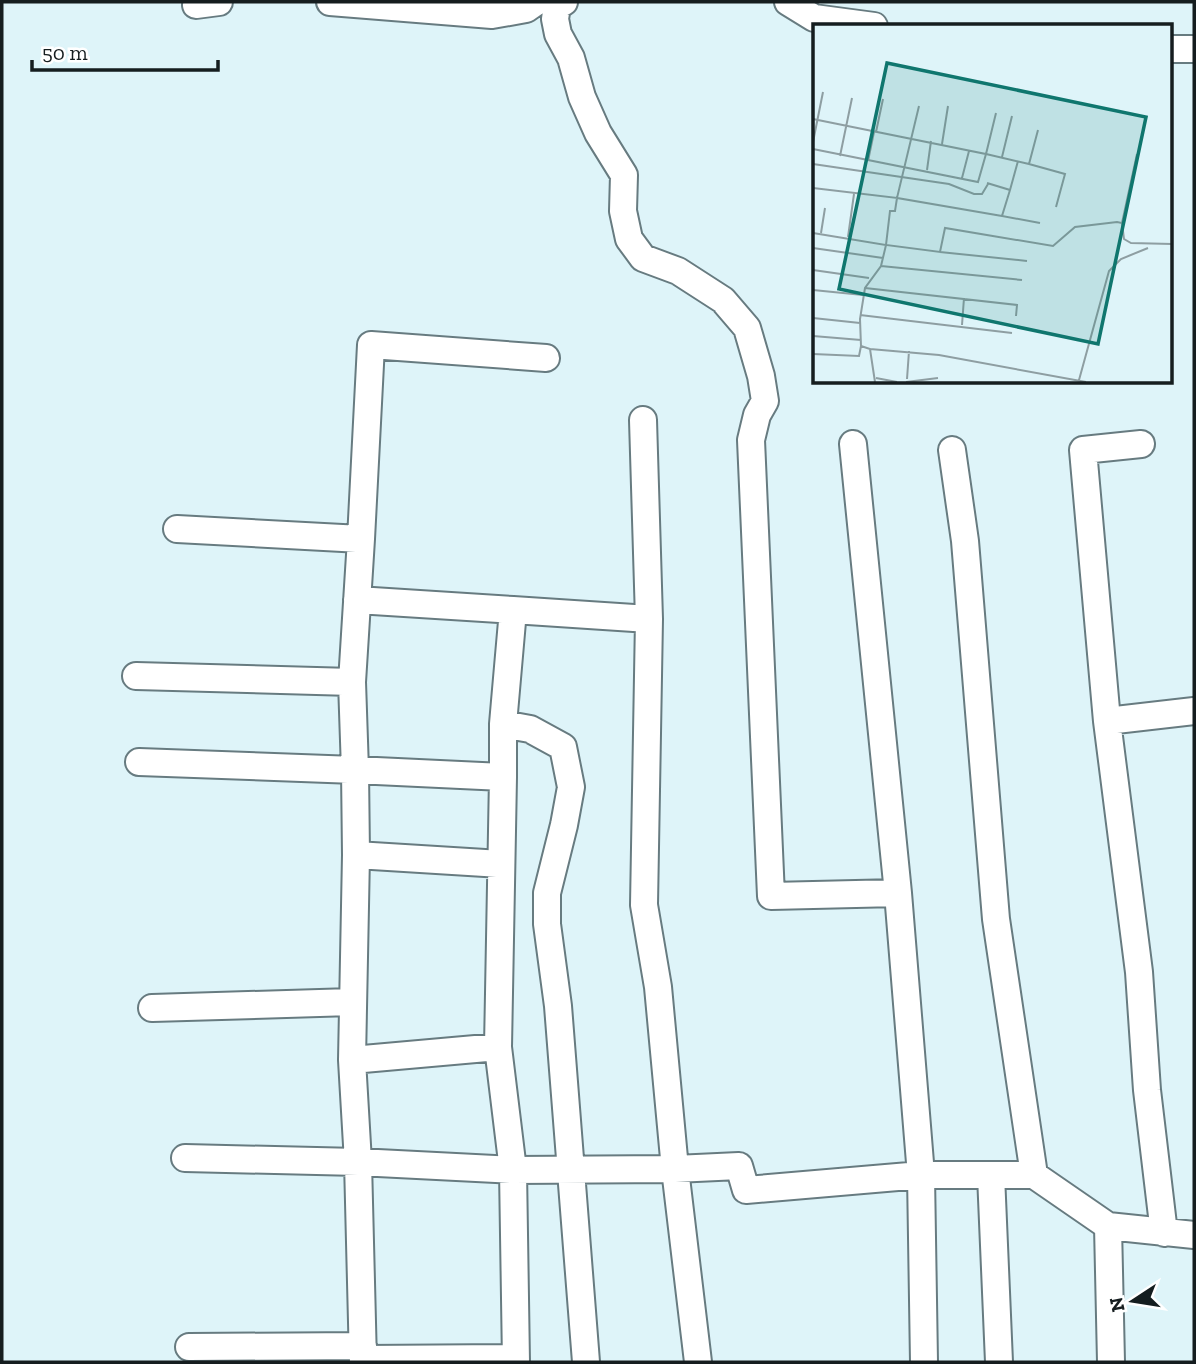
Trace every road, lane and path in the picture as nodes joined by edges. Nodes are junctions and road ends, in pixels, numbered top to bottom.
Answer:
1 (330, 2) edge
2 (788, 2) edge
3 (552, 3) edge
4 (859, 24) edge
5 (1172, 49) edge
6 (1194, 50) edge
7 (546, 358) dead end
8 (643, 420) dead end
9 (853, 444) dead end
10 (1141, 444) dead end
11 (952, 450) dead end
12 (177, 529) dead end
13 (361, 539) junction
14 (357, 600) junction
15 (513, 610) junction
16 (649, 619) junction
17 (136, 676) dead end
18 (352, 682) junction
19 (1194, 711) edge
20 (1107, 721) junction
21 (503, 724) junction
22 (139, 762) dead end
23 (355, 770) junction
24 (503, 777) junction
25 (356, 855) junction
26 (501, 864) junction
27 (898, 892) junction
28 (352, 1002) junction
29 (152, 1008) dead end
30 (498, 1047) junction
31 (352, 1060) junction
32 (186, 1158) dead end
33 (358, 1162) junction
34 (569, 1168) junction
35 (675, 1169) junction
36 (513, 1170) junction
37 (921, 1175) junction
38 (991, 1175) junction
39 (1034, 1175) junction
40 (1108, 1226) junction
41 (1164, 1233) junction
42 (1194, 1235) edge
43 (189, 1347) dead end
44 (363, 1356) edge
45 (516, 1360) edge
46 (586, 1362) edge
47 (698, 1362) edge
48 (924, 1362) edge
49 (999, 1362) edge
50 (1111, 1362) edge

1 - 3 street
2 - 4 street
3 - 27 street
5 - 6 street
7 - 13 street
8 - 16 street
9 - 27 street
10 - 20 street
11 - 39 street
12 - 13 street
13 - 14 street
14 - 15 street
14 - 18 street
15 - 16 street
15 - 21 street
16 - 35 street
17 - 18 street
18 - 23 street
19 - 20 street
20 - 41 street
21 - 24 street
21 - 34 street
22 - 23 street
23 - 24 street
23 - 25 street
24 - 26 street
25 - 26 street
25 - 28 street
26 - 30 street
27 - 37 street
28 - 29 street
28 - 31 street
30 - 31 street
30 - 36 street
31 - 33 street
32 - 33 street
33 - 36 street
33 - 44 street
34 - 35 street
34 - 36 street
34 - 46 street
35 - 37 street
35 - 47 street
36 - 45 street
37 - 38 street
37 - 48 street
38 - 39 street
38 - 49 street
39 - 40 street
40 - 41 street
40 - 50 street
41 - 42 street
43 - 44 street
44 - 45 street

